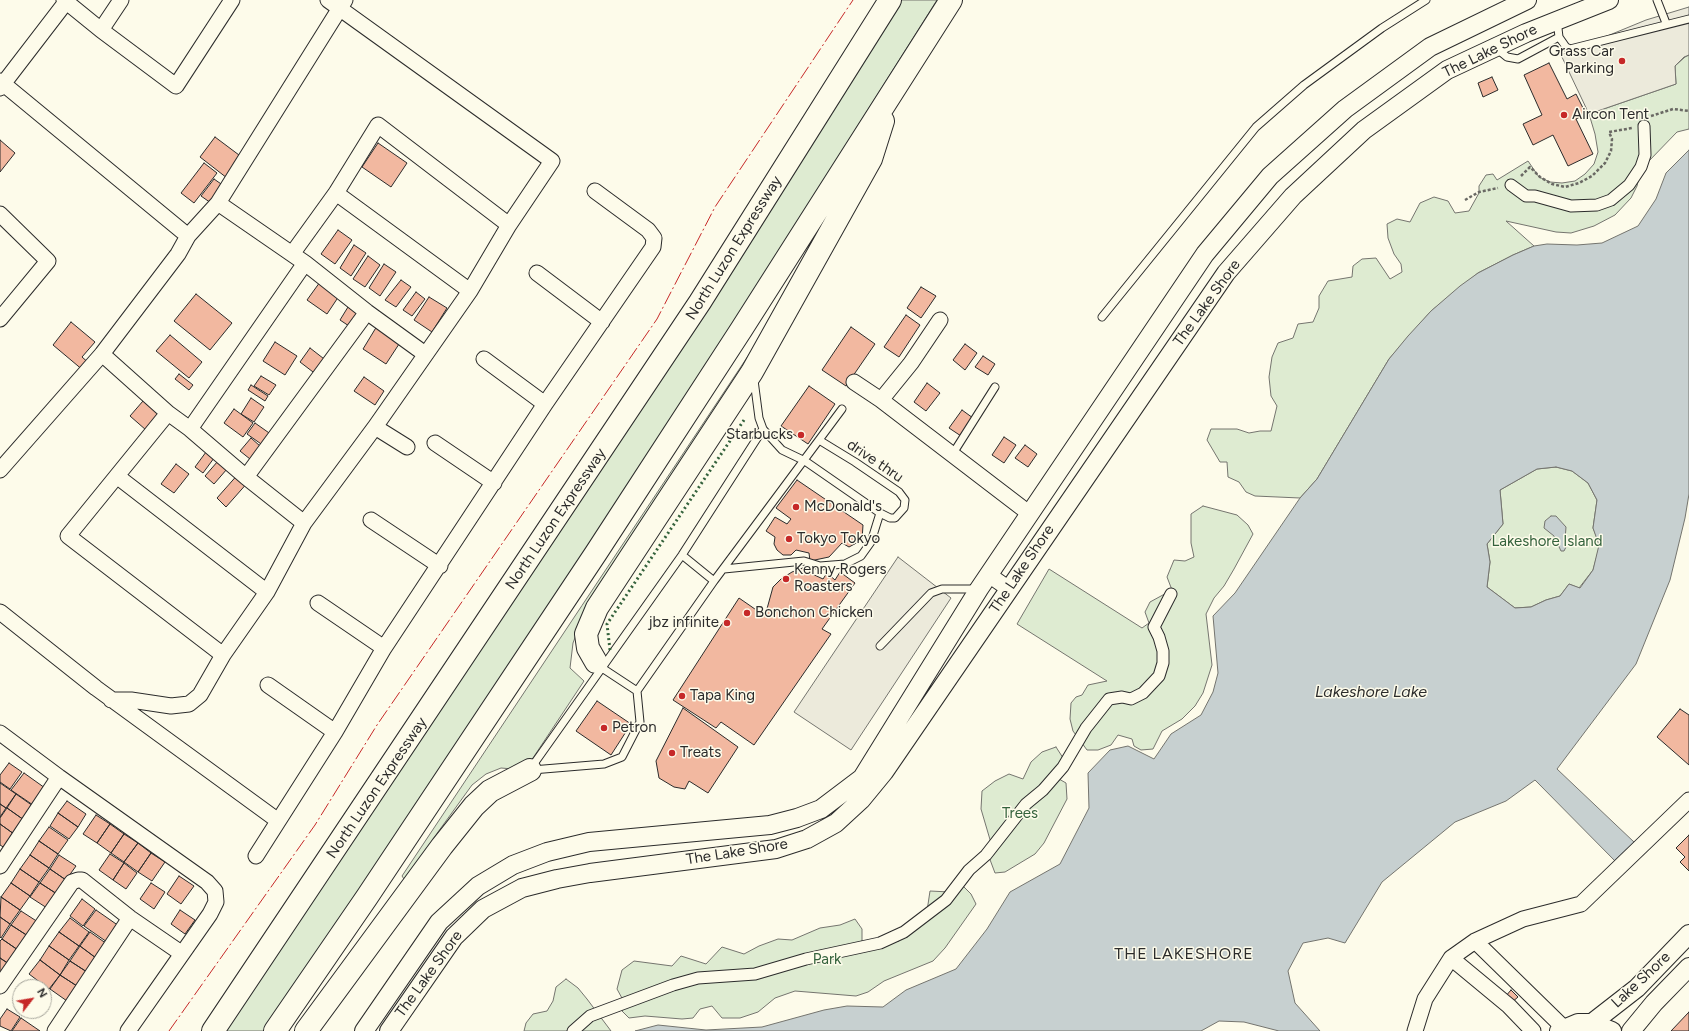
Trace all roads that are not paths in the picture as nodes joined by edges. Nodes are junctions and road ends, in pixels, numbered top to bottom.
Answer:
1 (121, 0) edge
2 (232, 0) edge
3 (890, 0) edge
4 (951, 0) edge
5 (1426, 0) edge
6 (1609, 0) edge
7 (1657, 0) edge
8 (65, 1) edge
9 (338, 3) edge
10 (1520, 3) edge
11 (1689, 19) edge
12 (1666, 23) junction
13 (1558, 29) junction
14 (101, 30) junction
15 (1526, 33) junction
16 (1495, 46) junction
17 (1, 84) edge
18 (892, 91) junction
19 (1644, 126) road end
20 (1511, 185) road end
21 (595, 191) dead end
22 (336, 193) junction
23 (218, 203) junction
24 (0, 214) edge
25 (509, 225) junction
26 (188, 236) junction
27 (292, 254) junction
28 (305, 263) junction
29 (537, 273) dead end
30 (470, 290) junction
31 (367, 312) junction
32 (1102, 317) dead end
33 (0, 319) edge
34 (940, 320) dead end
35 (602, 322) junction
36 (102, 354) junction
37 (425, 354) junction
38 (484, 359) dead end
39 (752, 372) junction
40 (854, 382) dead end
41 (995, 387) dead end
42 (882, 400) junction
43 (545, 404) junction
44 (842, 409) dead end
45 (168, 413) junction
46 (375, 427) junction
47 (190, 429) junction
48 (763, 429) junction
49 (819, 440) junction
50 (436, 443) dead end
51 (407, 447) dead end
52 (952, 455) junction
53 (805, 461) junction
54 (0, 470) edge
55 (118, 477) junction
56 (246, 477) junction
57 (494, 483) junction
58 (880, 513) junction
59 (1030, 514) junction
60 (372, 520) dead end
61 (304, 522) junction
62 (682, 555) junction
63 (440, 566) junction
64 (724, 569) junction
65 (714, 581) junction
66 (984, 582) junction
67 (1009, 589) junction
68 (268, 592) junction
69 (1172, 594) dead end
70 (318, 603) dead end
71 (0, 612) edge
72 (880, 646) dead end
73 (384, 648) junction
74 (223, 654) junction
75 (599, 665) junction
76 (268, 684) dead end
77 (637, 691) junction
78 (111, 700) junction
79 (335, 732) junction
80 (1, 735) edge
81 (530, 770) junction
82 (59, 777) junction
83 (1689, 800) edge
84 (277, 820) junction
85 (690, 833) junction
86 (256, 856) dead end
87 (694, 860) junction
88 (0, 866) edge
89 (130, 918) junction
90 (1689, 934) edge
91 (1475, 941) junction
92 (181, 953) junction
93 (1451, 958) junction
94 (1689, 967) edge
95 (0, 986) edge
96 (1539, 1005) junction
97 (1592, 1023) junction
98 (1529, 1027) edge
99 (1562, 1030) edge
100 (55, 1031) edge
101 (128, 1031) edge
102 (213, 1031) edge
103 (275, 1031) edge
104 (306, 1031) edge
105 (364, 1031) edge
106 (389, 1031) edge
107 (573, 1031) edge
108 (1416, 1031) edge
109 (1612, 1031) edge
110 (1631, 1031) edge

1 - 14 street
2 - 14 street
3 - 102 highway, North Luzon Expressway
4 - 18 highway
5 - 32 lane
6 - 13 street, The Lake Shore
7 - 12 lane
8 - 14 street
8 - 17 street
9 - 23 street
9 - 25 street
10 - 15 street
10 - 59 street, The Lake Shore
11 - 12 lane
12 - 13 lane
13 - 15 street, The Lake Shore
13 - 16 lane
15 - 16 street, The Lake Shore
16 - 67 street, The Lake Shore
17 - 26 street
18 - 39 highway
18 - 103 highway
19 - 20 street
21 - 35 street
22 - 25 street
22 - 27 street
22 - 30 street
23 - 26 street
23 - 27 street
24 - 33 street
25 - 30 street
26 - 36 street
27 - 28 street
28 - 31 street
28 - 47 street
29 - 35 street
30 - 37 street
31 - 37 street
31 - 56 street
34 - 42 street
35 - 43 street
36 - 45 street
36 - 54 street
37 - 46 street
38 - 43 street
39 - 48 lane
39 - 75 highway
40 - 42 street
41 - 52 lane
42 - 52 street
43 - 57 street
44 - 49 lane
45 - 47 street
45 - 55 street
46 - 51 street
46 - 61 street
47 - 56 street
48 - 53 lane, drive thru
48 - 62 lane
49 - 53 lane
49 - 58 lane, drive thru
50 - 57 street
52 - 59 street
53 - 58 lane, drive thru
53 - 64 lane
55 - 68 street
55 - 74 street
56 - 61 street
57 - 63 street
58 - 64 lane
59 - 66 street, The Lake Shore
60 - 63 street
61 - 68 street
62 - 65 lane
62 - 75 lane
63 - 73 street
64 - 65 lane
65 - 77 lane
66 - 67 street
66 - 72 lane
66 - 85 street, The Lake Shore
67 - 87 street, The Lake Shore
68 - 74 street
69 - 107 street
70 - 73 street
71 - 78 street
73 - 79 street
74 - 78 street
75 - 77 lane
75 - 81 lane
76 - 79 street
77 - 81 lane
78 - 84 street
79 - 84 street
80 - 82 street
81 - 104 highway
82 - 88 street
82 - 92 street
83 - 91 street
84 - 86 street
85 - 87 street
85 - 105 street, The Lake Shore
87 - 106 street, The Lake Shore
89 - 92 street
89 - 95 street
89 - 100 street
90 - 97 street, Lake Shore
91 - 93 street
91 - 96 street
92 - 101 street
93 - 98 street
93 - 108 street
94 - 110 street, Lake Shore
96 - 98 street
96 - 99 street
97 - 99 street
97 - 109 street

